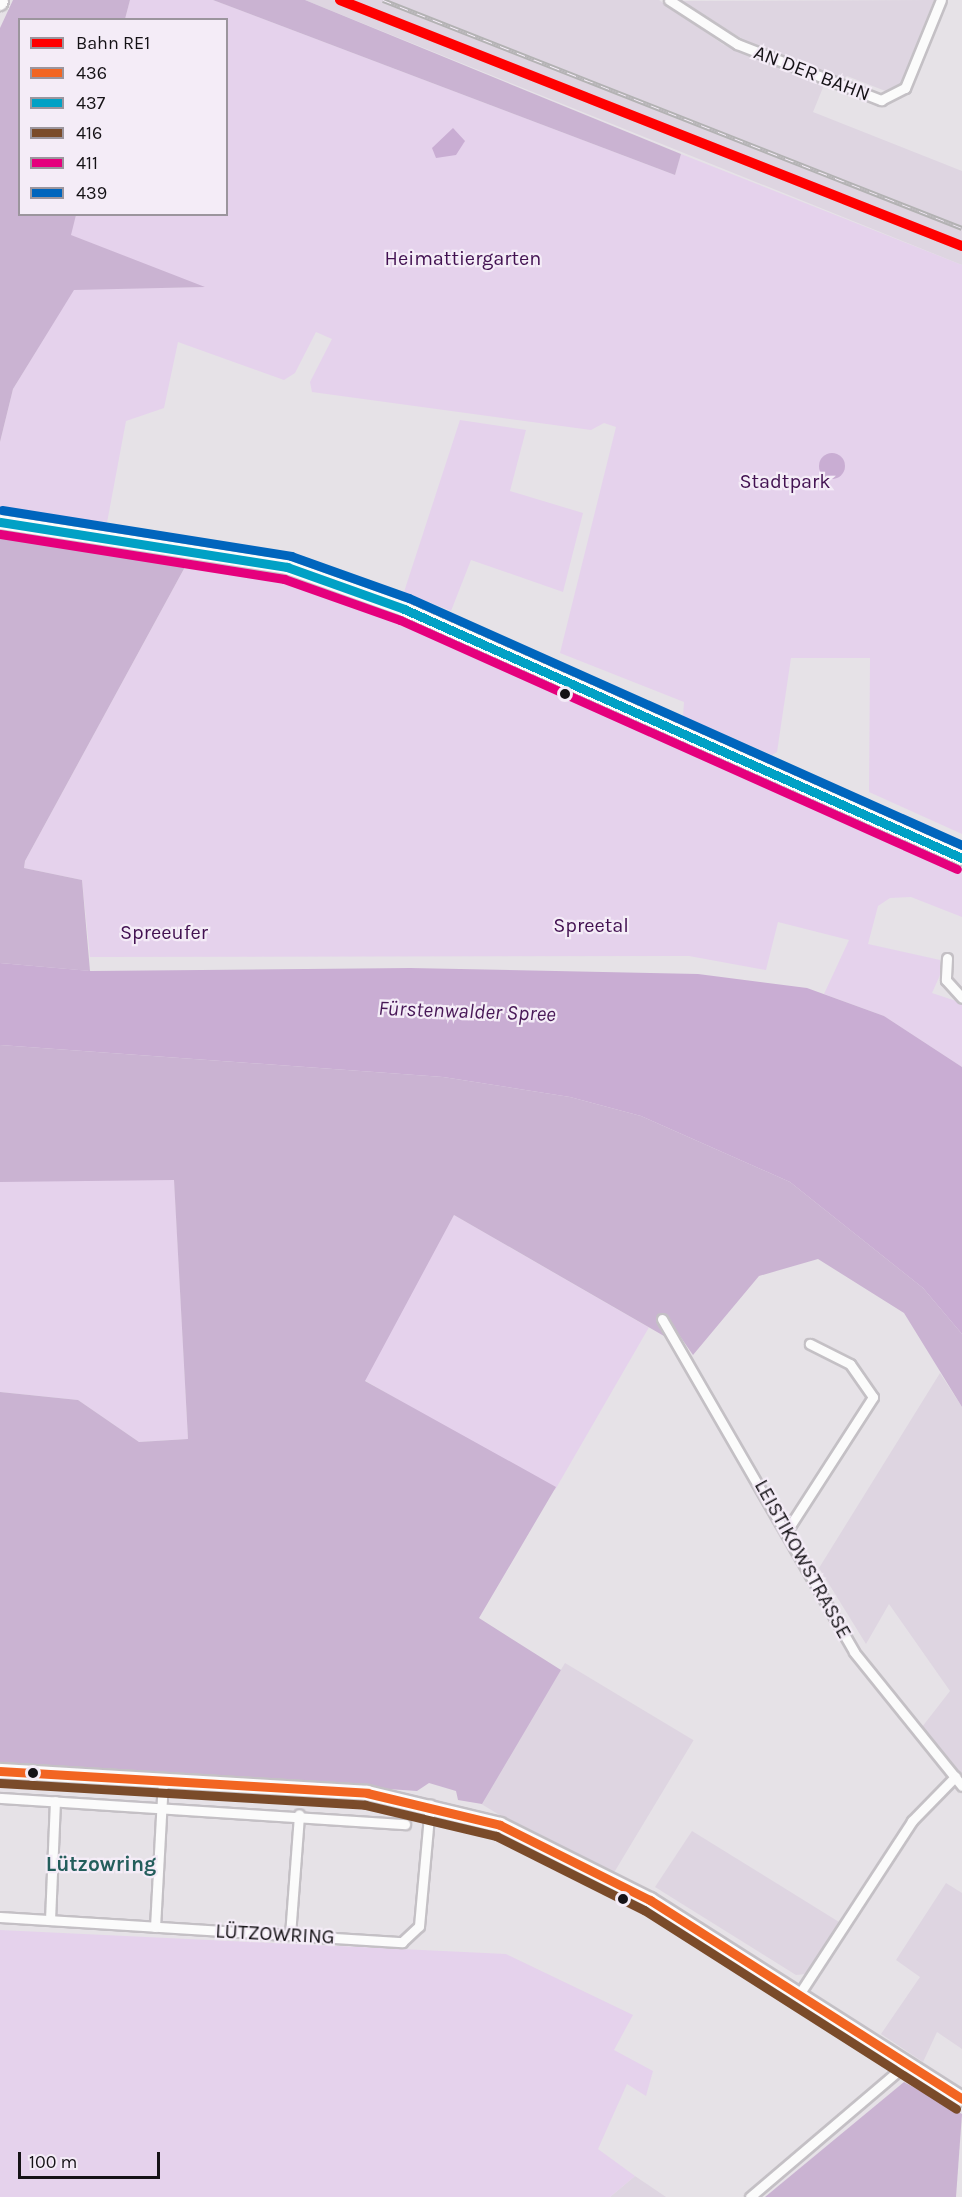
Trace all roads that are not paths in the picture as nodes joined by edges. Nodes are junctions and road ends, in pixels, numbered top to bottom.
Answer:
1 (669, 0) edge
2 (940, 0) edge
3 (0, 522) edge
4 (962, 858) edge
5 (948, 958) dead end
6 (962, 998) edge
7 (662, 1319) dead end
8 (810, 1344) dead end
9 (788, 1529) junction
10 (0, 1771) edge
11 (955, 1777) junction
12 (163, 1780) junction
13 (962, 1786) edge
14 (0, 1797) edge
15 (55, 1801) junction
16 (430, 1804) junction
17 (161, 1806) junction
18 (299, 1814) junction
19 (405, 1824) dead end
20 (0, 1917) edge
21 (50, 1920) junction
22 (155, 1927) junction
23 (290, 1935) junction
24 (798, 1996) junction
25 (904, 2066) junction
26 (962, 2098) edge
27 (750, 2197) edge

1 - 2 street, AN DER BAHN
3 - 4 main road
5 - 6 street
7 - 9 street, LEISTIKOWSTRASSE
8 - 9 street
9 - 11 street, LEISTIKOWSTRASSE
10 - 12 main road
11 - 13 street, LEISTIKOWSTRASSE
11 - 24 street
12 - 16 main road
12 - 17 street
14 - 15 street
15 - 17 street
15 - 21 street
16 - 23 street, LÜTZOWRING
16 - 24 main road
17 - 18 street
17 - 22 street
18 - 19 street
18 - 23 street
20 - 21 street, LÜTZOWRING
21 - 22 street, LÜTZOWRING
22 - 23 street, LÜTZOWRING
24 - 25 main road
25 - 26 main road
25 - 27 street

